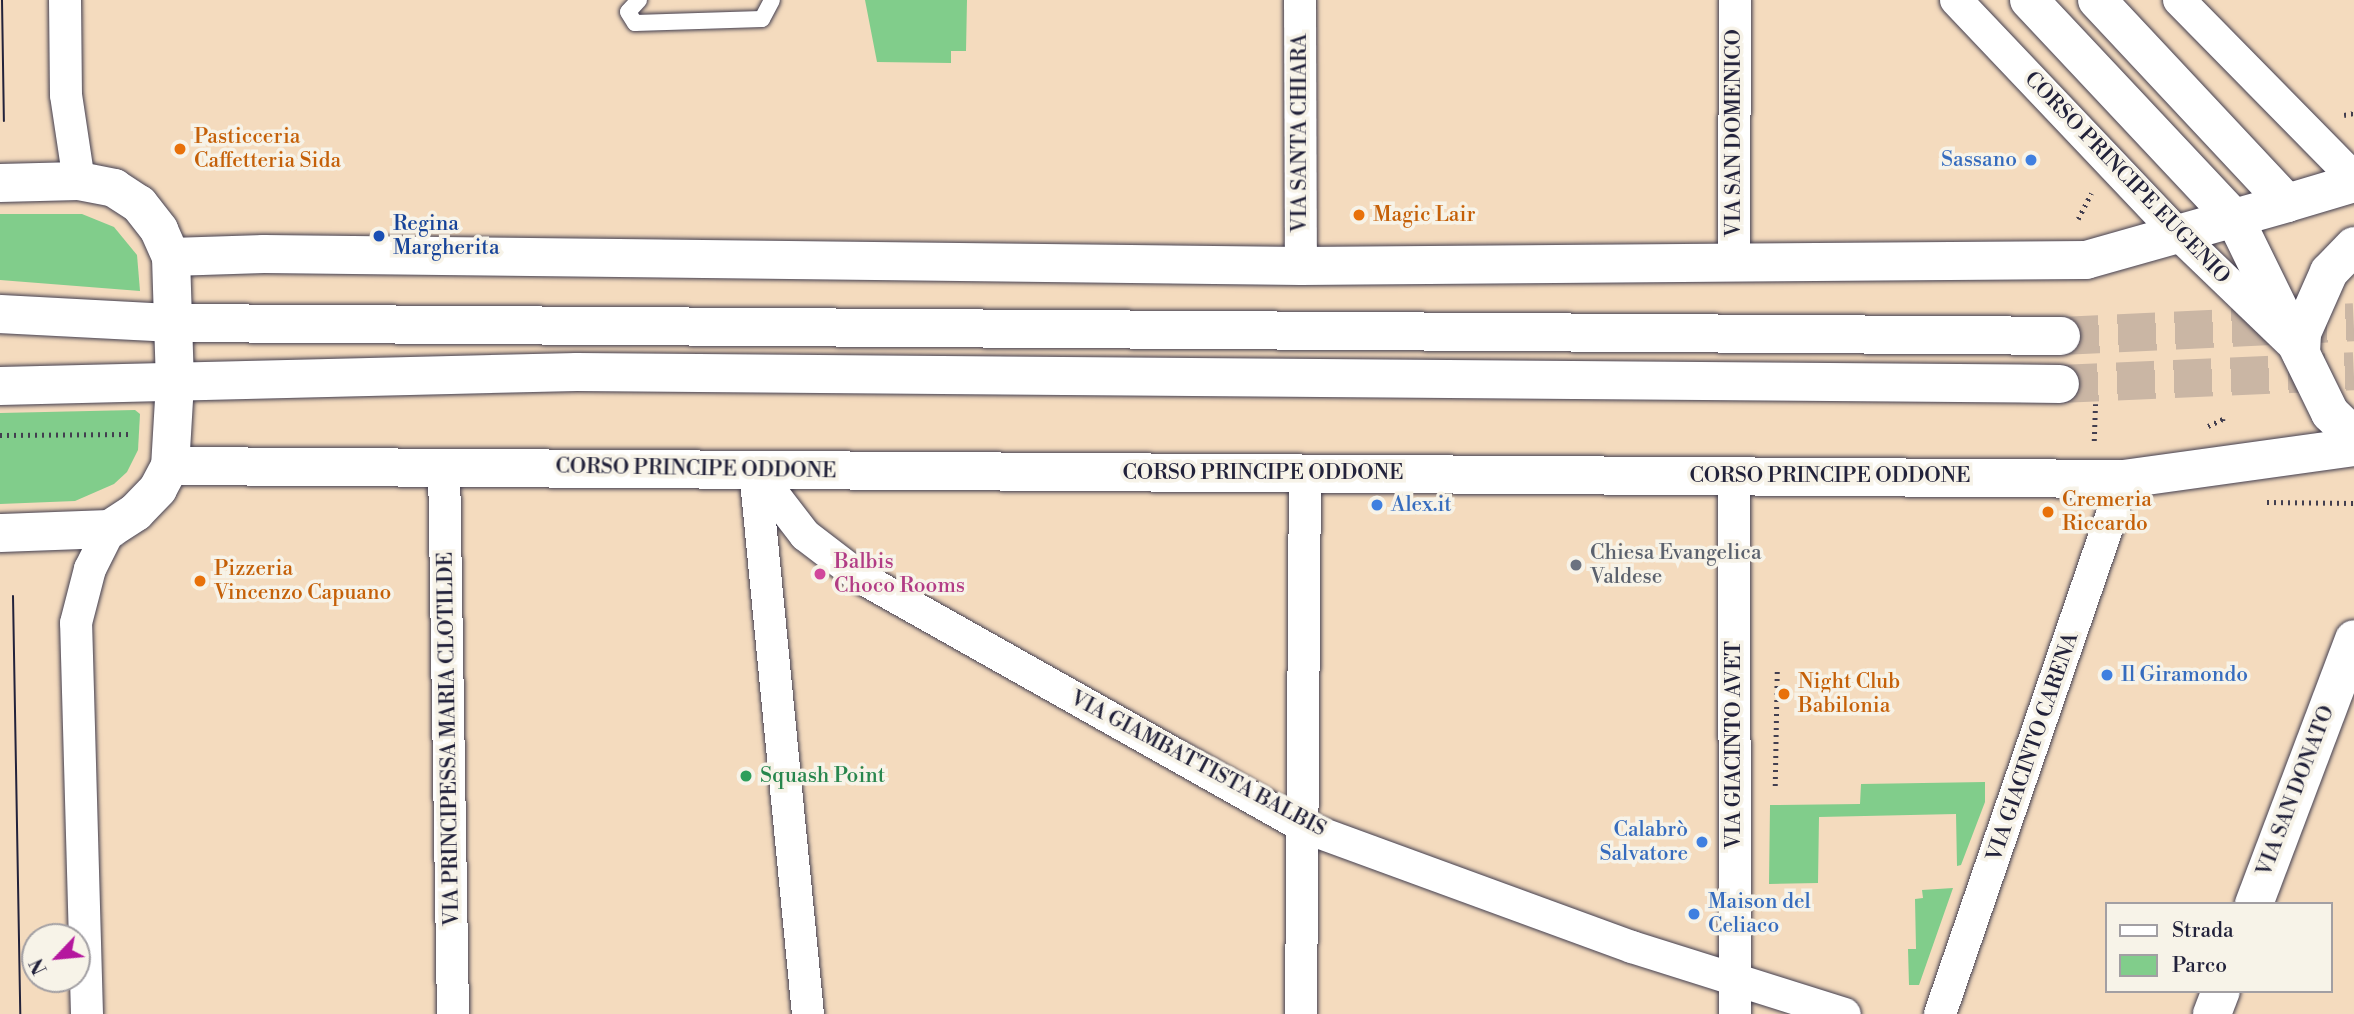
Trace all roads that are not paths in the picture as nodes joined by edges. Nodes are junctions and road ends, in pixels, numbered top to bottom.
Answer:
1 (65, 0) edge
2 (639, 0) edge
3 (772, 0) edge
4 (1300, 0) edge
5 (1735, 0) edge
6 (1956, 0) edge
7 (2029, 0) edge
8 (2097, 0) edge
9 (2179, 0) edge
10 (79, 181) junction
11 (2354, 181) edge
12 (0, 183) edge
13 (2287, 204) junction
14 (2235, 219) junction
15 (2179, 235) junction
16 (2354, 246) edge
17 (171, 257) junction
18 (1734, 265) junction
19 (1301, 266) junction
20 (0, 314) edge
21 (174, 323) junction
22 (2061, 336) tunnel mouth
23 (2301, 353) junction
24 (175, 383) junction
25 (2060, 384) tunnel mouth
26 (0, 386) edge
27 (2354, 436) edge
28 (2354, 447) edge
29 (444, 465) junction
30 (170, 466) junction
31 (755, 470) junction
32 (1306, 474) junction
33 (1734, 475) junction
34 (2124, 479) junction
35 (110, 529) junction
36 (0, 533) edge
37 (2354, 639) edge
38 (1304, 827) junction
39 (2255, 902) edge
40 (1734, 981) junction
41 (2220, 993) edge
42 (87, 1014) edge
43 (453, 1014) edge
44 (808, 1014) edge
45 (1301, 1014) edge
46 (1735, 1014) edge
47 (1845, 1014) edge
48 (1940, 1014) edge
49 (2212, 1014) edge

1 - 10 street
2 - 3 lane
4 - 19 street, VIA SANTA CHIARA
5 - 18 street, VIA SAN DOMENICO
6 - 15 street, CORSO PRINCIPE EUGENIO
7 - 14 main road
8 - 13 main road
9 - 11 street
10 - 12 main road
10 - 17 main road
11 - 13 main road
13 - 14 main road
14 - 15 main road
14 - 23 main road
15 - 18 main road
15 - 23 street, CORSO PRINCIPE EUGENIO
16 - 23 main road
17 - 19 main road
17 - 21 main road
18 - 19 main road
20 - 21 main road
21 - 22 main road
21 - 24 main road
23 - 27 main road
24 - 25 main road
24 - 26 main road
24 - 30 main road
28 - 34 main road, CORSO PRINCIPE ODDONE
29 - 30 main road, CORSO PRINCIPE ODDONE
29 - 31 main road, CORSO PRINCIPE ODDONE
29 - 43 street, VIA PRINCIPESSA MARIA CLOTILDE
30 - 35 main road
31 - 32 main road, CORSO PRINCIPE ODDONE
31 - 38 street, VIA GIAMBATTISTA BALBIS
31 - 44 street
32 - 33 main road, CORSO PRINCIPE ODDONE
32 - 38 street
33 - 34 main road, CORSO PRINCIPE ODDONE
33 - 40 street, VIA GIACINTO AVET
34 - 48 street, VIA GIACINTO CARENA
35 - 36 main road
35 - 42 street
37 - 39 main road, VIA SAN DONATO
38 - 40 street, VIA GIAMBATTISTA BALBIS
38 - 45 street
40 - 46 street, VIA GIACINTO AVET
40 - 47 street, VIA GIAMBATTISTA BALBIS
41 - 49 main road

